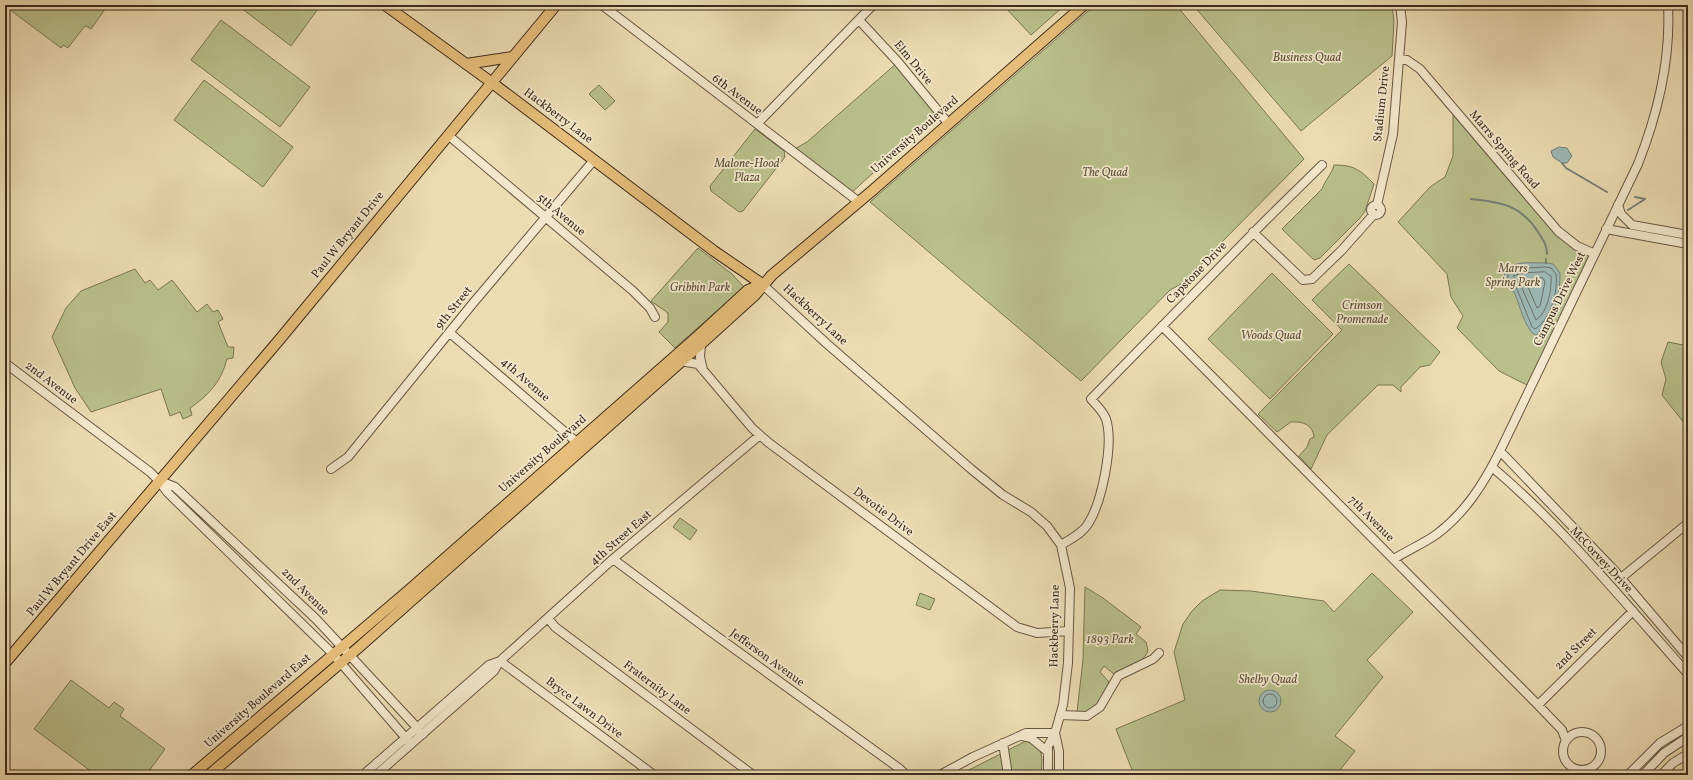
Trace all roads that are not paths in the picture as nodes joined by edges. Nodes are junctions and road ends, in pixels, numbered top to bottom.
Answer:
1 (385, 5) edge
2 (556, 5) edge
3 (602, 5) edge
4 (873, 5) edge
5 (1084, 5) edge
6 (1400, 5) edge
7 (1668, 5) edge
8 (859, 20) junction
9 (512, 57) junction
10 (1399, 59) junction
11 (466, 64) junction
12 (491, 82) junction
13 (757, 124) junction
14 (948, 124) junction
15 (448, 135) junction
16 (594, 160) junction
17 (1322, 165) dead end
18 (859, 202) junction
19 (1618, 205) junction
20 (545, 217) junction
21 (1606, 229) junction
22 (1253, 232) junction
23 (1688, 235) edge
24 (1688, 244) edge
25 (1594, 254) junction
26 (762, 284) junction
27 (655, 317) dead end
28 (1162, 326) junction
29 (450, 333) junction
30 (701, 344) junction
31 (680, 361) junction
32 (5, 363) edge
33 (704, 370) junction
34 (760, 435) junction
35 (580, 445) junction
36 (1500, 451) junction
37 (1492, 467) junction
38 (331, 469) dead end
39 (159, 481) junction
40 (1543, 496) junction
41 (1534, 506) junction
42 (1688, 523) edge
43 (1061, 545) junction
44 (614, 559) junction
45 (1394, 559) junction
46 (1621, 578) junction
47 (1604, 579) junction
48 (1633, 611) junction
49 (548, 618) junction
50 (1655, 620) junction
51 (1069, 631) junction
52 (342, 647) junction
53 (1159, 653) dead end
54 (333, 654) junction
55 (350, 655) junction
56 (1688, 657) edge
57 (500, 661) junction
58 (341, 662) junction
59 (5, 663) edge
60 (1688, 674) edge
61 (1538, 705) junction
62 (1060, 715) junction
63 (1688, 726) edge
64 (417, 727) junction
65 (1562, 730) junction
66 (1055, 733) junction
67 (423, 734) junction
68 (1573, 734) junction
69 (1019, 736) junction
70 (406, 737) junction
71 (1688, 737) edge
72 (1566, 741) junction
73 (411, 744) junction
74 (1003, 744) junction
75 (1048, 752) junction
76 (1688, 754) edge
77 (192, 775) edge
78 (209, 775) edge
79 (363, 775) edge
80 (376, 775) edge
81 (654, 775) edge
82 (753, 775) edge
83 (906, 775) edge
84 (940, 775) edge
85 (1008, 775) edge
86 (1048, 775) edge
87 (1059, 775) edge
88 (1628, 775) edge
89 (1643, 775) edge
90 (1661, 775) edge

1 - 11 main road, Hackberry Lane
2 - 9 main road, Paul W Bryant Drive
3 - 13 street, 6th Avenue
4 - 8 street
5 - 14 main road, University Boulevard
6 - 10 street, Stadium Drive
7 - 19 street, Campus Drive West
8 - 13 street
8 - 14 street, Elm Drive
9 - 11 main road
9 - 12 main road, Paul W Bryant Drive
10 - 22 street, Stadium Drive
10 - 25 street, Marrs Spring Road
11 - 12 main road, Hackberry Lane
12 - 15 main road, Paul W Bryant Drive
12 - 16 main road, Hackberry Lane
13 - 18 street, 6th Avenue
14 - 18 main road, University Boulevard
15 - 20 street, 5th Avenue
15 - 39 main road, Paul W Bryant Drive
16 - 20 street, 9th Street
16 - 26 main road, Hackberry Lane
17 - 22 street, Capstone Drive
18 - 26 main road, University Boulevard
19 - 21 street, Campus Drive West
19 - 23 street
20 - 27 street, 5th Avenue
20 - 29 street, 9th Street
21 - 24 street
21 - 25 street, Campus Drive West
22 - 28 street, Capstone Drive
25 - 36 street, Campus Drive West
26 - 30 main road, University Boulevard
26 - 35 main road, University Boulevard
26 - 43 street, Hackberry Lane
28 - 43 street, Capstone Drive
28 - 45 street, 7th Avenue
29 - 35 street, 4th Avenue
29 - 38 street, 9th Street
30 - 31 main road, University Boulevard
30 - 33 street
31 - 33 street, Devotie Drive
31 - 35 main road, University Boulevard
32 - 39 street, 2nd Avenue
33 - 34 street, Devotie Drive
34 - 44 street, 4th Street East
34 - 51 street, Devotie Drive
35 - 52 main road, University Boulevard
35 - 55 main road, University Boulevard
36 - 37 street, Campus Drive West
36 - 40 street, McCorvey Drive
37 - 41 street, McCorvey Drive
37 - 45 street, Campus Drive West
39 - 52 street, 2nd Avenue
39 - 54 street, 2nd Avenue
39 - 59 main road, Paul W Bryant Drive East
40 - 41 street
40 - 46 street, McCorvey Drive
41 - 47 street, McCorvey Drive
42 - 46 street
43 - 51 street, Hackberry Lane
44 - 49 street, 4th Street East
44 - 83 street, Jefferson Avenue
45 - 61 street, 7th Avenue
46 - 47 street
46 - 50 street, McCorvey Drive
47 - 48 street, McCorvey Drive
48 - 50 street
48 - 60 street, McCorvey Drive
48 - 61 street, 2nd Street
49 - 57 street, 4th Street East
49 - 82 street, Fraternity Lane
50 - 56 street, McCorvey Drive
51 - 62 street, Hackberry Lane
52 - 54 main road, University Boulevard East
52 - 55 street, 2nd Avenue
53 - 62 street
54 - 58 street, 2nd Avenue
54 - 77 main road, University Boulevard East
55 - 58 main road, University Boulevard East
55 - 64 street, 2nd Avenue
57 - 64 street, 4th Street East
57 - 67 street, 4th Street East
57 - 81 street, Bryce Lawn Drive
58 - 70 street, 2nd Avenue
58 - 78 main road, University Boulevard East
61 - 65 street, 7th Avenue
62 - 66 street, Hackberry Lane
63 - 88 street
64 - 67 street, 2nd Avenue
64 - 70 street, 4th Street East
65 - 68 street, 7th Avenue
65 - 72 street, 7th Avenue
66 - 69 street
66 - 75 street, Hackberry Lane
66 - 87 street, Hackberry Lane
67 - 73 street, 4th Street East
68 - 72 street
68 - 72 street, 7th Avenue
69 - 74 street
69 - 75 street
70 - 73 street, 2nd Avenue
70 - 79 street, 4th Street East
71 - 89 street
73 - 80 street, 4th Street East
74 - 84 street
74 - 85 street
75 - 86 street, Hackberry Lane
76 - 90 street

